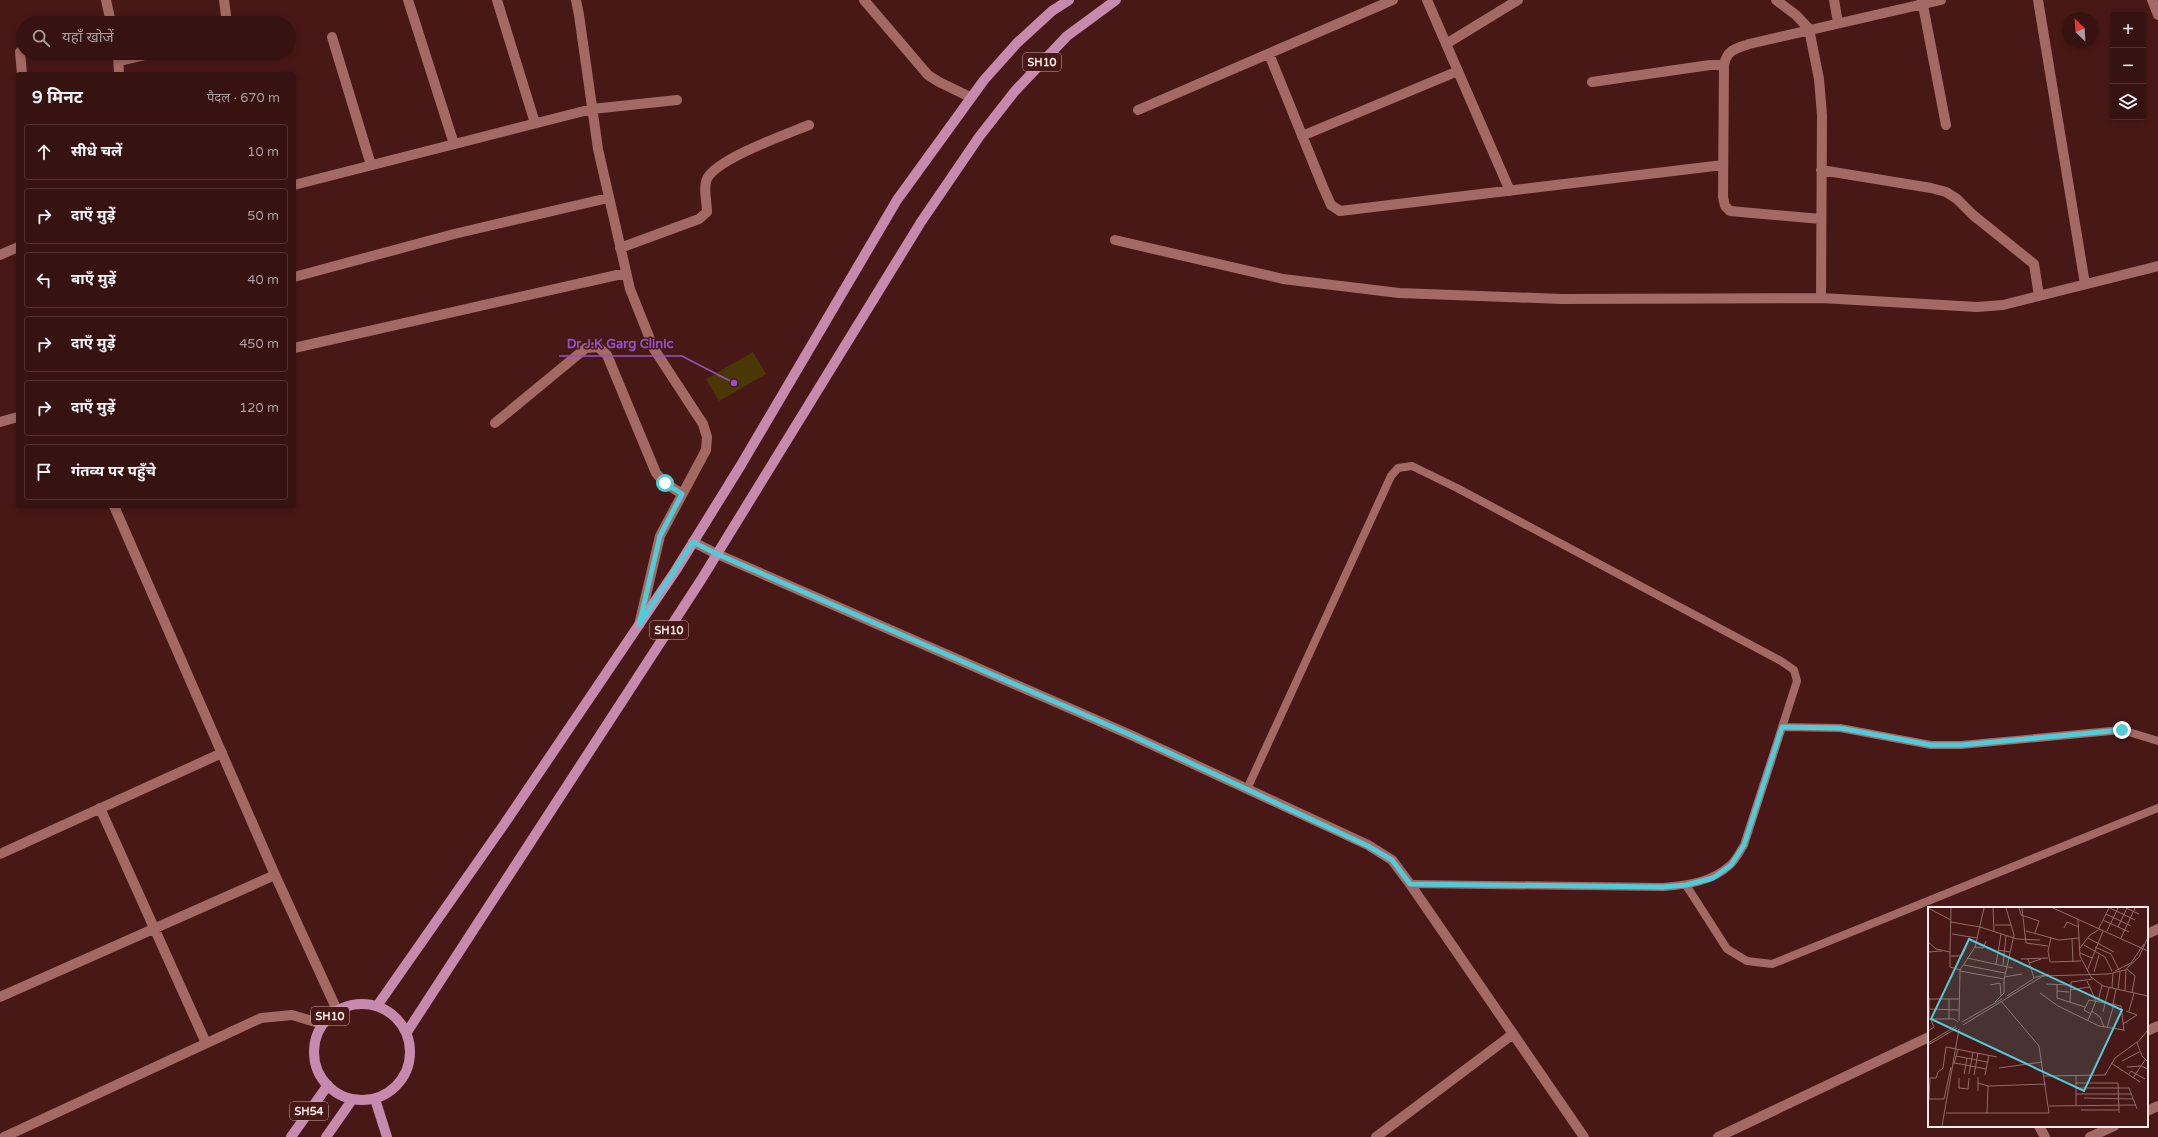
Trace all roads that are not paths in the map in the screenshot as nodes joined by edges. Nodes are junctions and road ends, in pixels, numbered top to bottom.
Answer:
1 (106, 0) edge
2 (224, 0) edge
3 (408, 0) edge
4 (497, 0) edge
5 (576, 0) edge
6 (864, 0) edge
7 (1069, 0) edge
8 (1116, 0) edge
9 (1393, 0) edge
10 (1427, 0) edge
11 (1518, 0) edge
12 (1776, 0) edge
13 (1834, 0) edge
14 (1941, 0) edge
15 (2038, 0) edge
16 (2152, 0) edge
17 (1923, 2) edge
18 (2158, 14) edge
19 (109, 16) edge
20 (226, 16) edge
21 (1838, 23) junction
22 (1809, 29) junction
23 (332, 37) dead end
24 (1446, 44) junction
25 (1269, 54) junction
26 (21, 60) edge
27 (119, 60) edge
28 (1724, 65) junction
29 (1458, 71) junction
30 (22, 72) edge
31 (119, 72) edge
32 (1592, 82) dead end
33 (970, 97) junction
34 (677, 100) dead end
35 (592, 109) junction
36 (1138, 110) dead end
37 (535, 123) junction
38 (809, 125) dead end
39 (1946, 125) dead end
40 (1302, 136) junction
41 (454, 144) junction
42 (371, 165) junction
43 (1722, 165) junction
44 (1821, 170) junction
45 (296, 184) edge
46 (1510, 191) junction
47 (608, 198) junction
48 (1821, 219) junction
49 (1115, 240) dead end
50 (16, 248) edge
51 (620, 248) junction
52 (0, 255) edge
53 (2158, 266) edge
54 (626, 273) junction
55 (296, 276) edge
56 (2085, 284) junction
57 (2039, 296) junction
58 (1821, 298) junction
59 (296, 348) edge
60 (16, 418) edge
61 (0, 422) edge
62 (495, 423) dead end
63 (682, 494) junction
64 (115, 508) edge
65 (693, 542) junction
66 (717, 554) junction
67 (639, 625) junction
68 (1782, 727) junction
69 (2158, 741) edge
70 (222, 753) junction
71 (1247, 789) junction
72 (100, 808) junction
73 (2158, 808) edge
74 (0, 854) edge
75 (275, 875) junction
76 (1410, 884) junction
77 (1686, 885) junction
78 (154, 929) junction
79 (2158, 929) edge
80 (2148, 934) edge
81 (0, 997) edge
82 (377, 1006) junction
83 (337, 1010) junction
84 (322, 1024) junction
85 (2158, 1026) edge
86 (2148, 1031) edge
87 (407, 1032) junction
88 (1513, 1034) junction
89 (1928, 1037) edge
90 (206, 1043) junction
91 (328, 1085) junction
92 (375, 1099) junction
93 (352, 1100) junction
94 (2158, 1106) edge
95 (2148, 1111) edge
96 (2040, 1127) edge
97 (2112, 1127) edge
98 (4, 1137) edge
99 (291, 1137) edge
100 (326, 1137) edge
101 (387, 1137) edge
102 (1376, 1137) edge
103 (1584, 1137) edge
104 (1718, 1137) edge
105 (2045, 1137) edge
106 (2090, 1137) edge

1 - 19 street
2 - 20 street
3 - 41 street
4 - 37 street
5 - 35 street
6 - 33 street
7 - 33 main road, SH10
8 - 66 main road, SH10
9 - 25 street
10 - 24 street
11 - 24 street
12 - 22 street
13 - 21 street
14 - 17 street
15 - 56 street
16 - 18 street
17 - 21 street
17 - 39 street
21 - 22 street
22 - 28 street
22 - 44 street
23 - 42 street
24 - 29 street
25 - 36 street
25 - 40 street
26 - 30 street
27 - 31 street
28 - 32 street
28 - 43 street
29 - 40 street
29 - 46 street
33 - 65 main road, SH10
34 - 35 street
35 - 37 street
35 - 47 street
37 - 41 street
38 - 51 street
40 - 46 street
41 - 42 street
42 - 45 street
43 - 46 street
43 - 48 street
44 - 48 street
44 - 57 street
47 - 51 street
47 - 55 street
48 - 58 street
49 - 58 street
50 - 52 street
51 - 54 street
53 - 56 street
54 - 59 street
54 - 63 street
56 - 57 street
57 - 58 street
60 - 61 street
62 - 63 street
63 - 67 street
64 - 70 street
65 - 66 street
65 - 67 main road, SH10
66 - 71 street
66 - 87 main road, SH10
67 - 82 main road, SH10
68 - 69 lane
68 - 71 lane
68 - 77 lane
70 - 72 street
70 - 75 street
71 - 76 street
72 - 74 street
72 - 78 street
73 - 77 lane
75 - 78 street
75 - 83 street
76 - 77 lane
76 - 88 street
78 - 81 street
78 - 90 street
79 - 80 street
82 - 83 main road, SH10
82 - 87 main road, SH10
83 - 84 main road, SH10
84 - 90 street
84 - 91 main road, SH10
85 - 86 street
87 - 92 main road, SH10
88 - 102 street
88 - 103 street
89 - 104 street
90 - 98 street
91 - 93 main road, SH10
91 - 99 main road, SH54
92 - 93 main road, SH10
92 - 101 main road
93 - 100 main road, SH54
94 - 95 street
96 - 105 street
97 - 106 street

